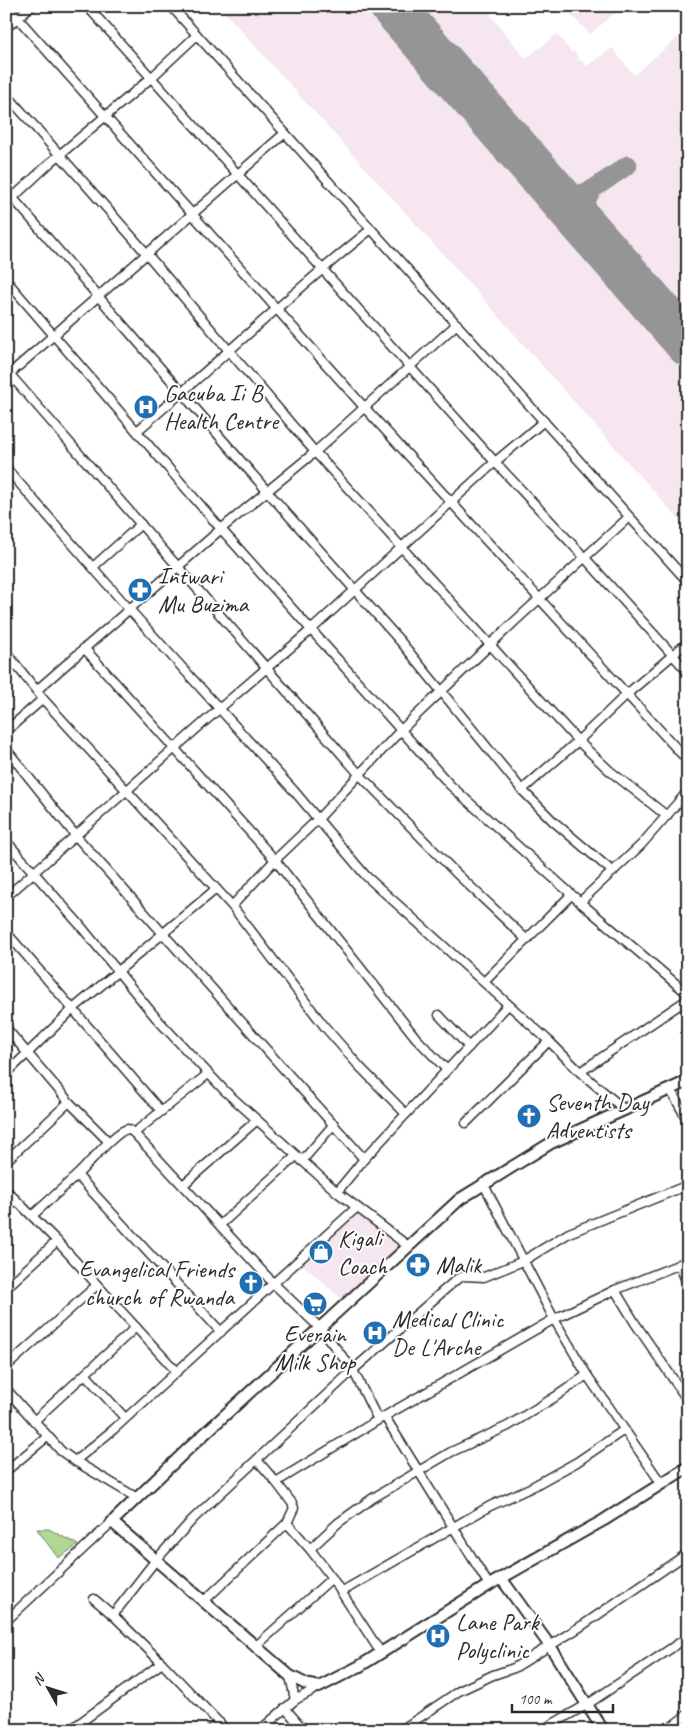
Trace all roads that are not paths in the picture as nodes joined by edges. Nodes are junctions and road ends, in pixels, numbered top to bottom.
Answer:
1 (7, 6) edge
2 (31, 6) edge
3 (87, 6) edge
4 (171, 6) edge
5 (18, 18) junction
6 (6, 28) edge
7 (197, 35) junction
8 (151, 78) junction
9 (6, 94) edge
10 (105, 117) junction
11 (285, 133) junction
12 (60, 154) junction
13 (237, 174) junction
14 (6, 190) edge
15 (13, 198) junction
16 (6, 204) edge
17 (192, 214) junction
18 (370, 230) junction
19 (147, 254) junction
20 (321, 269) junction
21 (6, 280) edge
22 (98, 296) junction
23 (276, 308) junction
24 (457, 324) junction
25 (54, 334) junction
26 (230, 352) junction
27 (410, 367) junction
28 (7, 374) edge
29 (183, 392) junction
30 (364, 407) junction
31 (544, 420) junction
32 (137, 431) junction
33 (315, 452) junction
34 (495, 462) junction
35 (6, 468) edge
36 (267, 491) junction
37 (452, 503) junction
38 (629, 518) junction
39 (141, 524) junction
40 (221, 529) junction
41 (401, 548) junction
42 (585, 558) junction
43 (93, 567) junction
44 (178, 567) junction
45 (688, 582) edge
46 (356, 590) junction
47 (539, 600) junction
48 (129, 609) junction
49 (311, 630) junction
50 (688, 642) edge
51 (492, 645) junction
52 (84, 648) junction
53 (6, 652) edge
54 (672, 655) junction
55 (266, 669) junction
56 (688, 672) edge
57 (37, 690) junction
58 (442, 692) junction
59 (627, 694) junction
60 (44, 699) junction
61 (219, 709) junction
62 (6, 731) edge
63 (400, 731) junction
64 (578, 740) junction
65 (174, 748) junction
66 (6, 750) edge
67 (688, 761) edge
68 (359, 774) junction
69 (128, 790) junction
70 (522, 790) junction
71 (688, 791) edge
72 (667, 816) junction
73 (318, 819) junction
74 (76, 836) junction
75 (6, 841) edge
76 (275, 860) junction
77 (613, 872) junction
78 (34, 873) junction
79 (216, 889) junction
80 (571, 895) junction
81 (6, 897) edge
82 (580, 902) junction
83 (232, 906) junction
84 (6, 932) edge
85 (163, 934) junction
86 (528, 940) junction
87 (118, 972) junction
88 (484, 982) junction
89 (688, 994) edge
90 (688, 999) edge
91 (508, 1005) junction
92 (73, 1010) junction
93 (439, 1015) dead end
94 (6, 1028) edge
95 (549, 1042) junction
96 (469, 1047) junction
97 (28, 1053) junction
98 (447, 1070) junction
99 (580, 1072) junction
100 (6, 1074) edge
101 (208, 1074) junction
102 (688, 1081) edge
103 (670, 1089) junction
104 (69, 1102) junction
105 (625, 1110) junction
106 (161, 1111) junction
107 (406, 1114) junction
108 (256, 1121) junction
109 (688, 1121) edge
110 (466, 1123) dead end
111 (334, 1124) junction
112 (134, 1133) junction
113 (109, 1142) junction
114 (299, 1158) junction
115 (364, 1159) junction
116 (6, 1161) edge
117 (77, 1175) junction
118 (483, 1184) junction
119 (183, 1185) junction
120 (688, 1185) edge
121 (6, 1190) edge
122 (337, 1192) junction
123 (16, 1200) junction
124 (356, 1208) junction
125 (6, 1209) edge
126 (32, 1215) junction
127 (220, 1225) junction
128 (57, 1241) junction
129 (408, 1246) junction
130 (523, 1261) junction
131 (688, 1261) edge
132 (679, 1264) junction
133 (274, 1284) junction
134 (98, 1285) junction
135 (688, 1285) edge
136 (6, 1288) edge
137 (615, 1290) junction
138 (554, 1320) junction
139 (136, 1327) junction
140 (320, 1328) junction
141 (221, 1332) junction
142 (6, 1367) edge
143 (353, 1370) junction
144 (176, 1371) junction
145 (85, 1374) junction
146 (587, 1375) junction
147 (6, 1389) edge
148 (688, 1401) edge
149 (125, 1418) junction
150 (382, 1419) junction
151 (34, 1421) junction
152 (624, 1430) junction
153 (47, 1437) junction
154 (256, 1460) junction
155 (75, 1461) junction
156 (688, 1467) edge
157 (6, 1471) edge
158 (417, 1472) junction
159 (276, 1482) junction
160 (661, 1483) junction
161 (137, 1498) junction
162 (112, 1522) junction
163 (286, 1523) junction
164 (452, 1527) junction
165 (310, 1549) junction
166 (688, 1553) edge
167 (156, 1561) junction
168 (332, 1578) junction
169 (501, 1578) junction
170 (489, 1585) junction
171 (341, 1592) junction
172 (94, 1599) dead end
173 (204, 1601) junction
174 (113, 1615) junction
175 (6, 1621) edge
176 (688, 1637) edge
177 (550, 1646) junction
178 (255, 1648) junction
179 (381, 1653) junction
180 (162, 1663) junction
181 (290, 1676) junction
182 (319, 1687) junction
183 (295, 1700) junction
184 (588, 1704) junction
185 (285, 1708) junction
186 (688, 1714) edge
187 (220, 1723) junction
188 (70, 1730) edge
189 (210, 1730) edge
190 (226, 1730) edge
191 (260, 1730) edge
192 (304, 1730) edge
193 (401, 1730) edge
194 (542, 1730) edge
195 (603, 1730) edge
196 (667, 1730) edge

1 - 5 street
2 - 5 street
3 - 8 street
4 - 7 street
5 - 6 street
5 - 10 street
7 - 8 street
7 - 11 street
8 - 10 street
8 - 13 street
9 - 12 street
10 - 12 street
10 - 17 street
11 - 13 street
11 - 18 street
12 - 15 street
12 - 19 street
13 - 17 street
13 - 20 street
14 - 15 street
15 - 16 street
15 - 22 street
17 - 19 street
17 - 23 street
18 - 20 street
18 - 24 street
19 - 22 street
19 - 26 street
20 - 23 street
20 - 27 street
21 - 25 street
22 - 25 street
22 - 29 street
23 - 26 street
23 - 30 street
24 - 27 street
24 - 31 street
25 - 28 street
25 - 32 street
26 - 29 street
26 - 33 street
27 - 30 street
27 - 34 street
28 - 39 street
29 - 32 street
29 - 36 street
30 - 33 street
30 - 37 street
31 - 34 street
31 - 38 street
32 - 40 street
33 - 36 street
33 - 41 street
34 - 37 street
34 - 42 street
35 - 43 street
36 - 40 street
36 - 46 street
37 - 41 street
37 - 47 street
38 - 42 street
38 - 45 street
39 - 43 street
39 - 44 street
40 - 44 street
40 - 49 street
41 - 46 street
41 - 51 street
42 - 47 street
42 - 54 street
43 - 48 street
44 - 48 street
44 - 55 street
46 - 49 street
46 - 58 street
47 - 51 street
47 - 59 street
48 - 52 street
48 - 61 street
49 - 55 street
49 - 63 street
50 - 54 street
51 - 58 street
51 - 64 street
52 - 57 street
52 - 65 street
53 - 57 street
54 - 56 street
54 - 59 street
55 - 61 street
55 - 68 street
57 - 60 street
58 - 63 street
58 - 70 street
59 - 64 street
59 - 67 street
60 - 62 street
60 - 69 street
61 - 65 street
61 - 73 street
63 - 68 street
63 - 80 street
64 - 70 street
64 - 72 street
65 - 69 street
65 - 76 street
66 - 74 street
68 - 73 street
68 - 86 street
69 - 74 street
69 - 79 street
70 - 77 street
71 - 72 street
72 - 77 street
73 - 76 street
73 - 88 street
74 - 78 street
74 - 85 street
75 - 78 street
76 - 83 street
76 - 98 street
77 - 82 street
78 - 81 street
78 - 87 street
79 - 83 street
79 - 85 street
80 - 82 street
80 - 86 street
82 - 89 street
83 - 107 street
84 - 92 street
85 - 87 street
85 - 111 street
86 - 88 street
87 - 92 street
87 - 101 street
88 - 91 street
90 - 99 street
91 - 95 street
91 - 96 street
92 - 97 street
92 - 106 street
93 - 96 street
94 - 97 street
95 - 99 street
95 - 110 street
96 - 98 street
97 - 100 street
97 - 104 street
98 - 107 street
99 - 105 street
101 - 106 street
101 - 108 street
102 - 103 street
103 - 105 street
103 - 109 street
104 - 113 street
104 - 116 street
105 - 118 street
106 - 112 street
107 - 115 street
108 - 114 street
108 - 119 street
111 - 114 street
111 - 115 street
112 - 113 street
112 - 119 street
113 - 117 street
114 - 122 street
114 - 127 street
115 - 122 street
117 - 126 street
117 - 141 street
118 - 129 street
118 - 130 street
119 - 127 street
120 - 130 street
121 - 123 street
122 - 124 street
123 - 125 street
123 - 126 street
124 - 129 street
124 - 133 street
126 - 128 street
127 - 133 street
128 - 134 street
128 - 136 street
129 - 140 street
130 - 138 street
130 - 143 street
131 - 132 street
132 - 135 street
132 - 137 street
133 - 140 street
133 - 141 street
134 - 139 street
134 - 142 street
137 - 138 street
137 - 148 street
138 - 146 street
138 - 150 street
139 - 144 street
139 - 145 street
140 - 143 street
140 - 161 street
141 - 144 street
143 - 150 street
143 - 154 street
144 - 149 street
145 - 149 street
145 - 151 street
146 - 152 street
146 - 158 street
147 - 151 street
149 - 155 street
150 - 158 street
150 - 159 street
151 - 153 street
152 - 160 street
152 - 164 street
153 - 155 street
153 - 157 street
154 - 159 street
154 - 167 street
155 - 161 street
156 - 160 street
158 - 164 street
158 - 165 street
159 - 163 street
160 - 169 street
161 - 162 street
162 - 167 street
162 - 175 street
163 - 165 street
163 - 173 street
164 - 170 street
164 - 171 street
165 - 168 street
166 - 177 street
167 - 173 street
167 - 174 street
168 - 171 street
168 - 178 street
169 - 170 street
169 - 177 street
170 - 179 street
171 - 179 street
172 - 174 street
173 - 178 street
174 - 180 street
176 - 184 street
177 - 184 street
177 - 193 street
178 - 181 street
179 - 182 street
180 - 187 street
180 - 188 street
181 - 182 street
181 - 183 street
182 - 183 street
183 - 185 street
184 - 194 street
184 - 195 street
185 - 191 street
185 - 192 street
186 - 196 street
187 - 189 street
187 - 190 street

